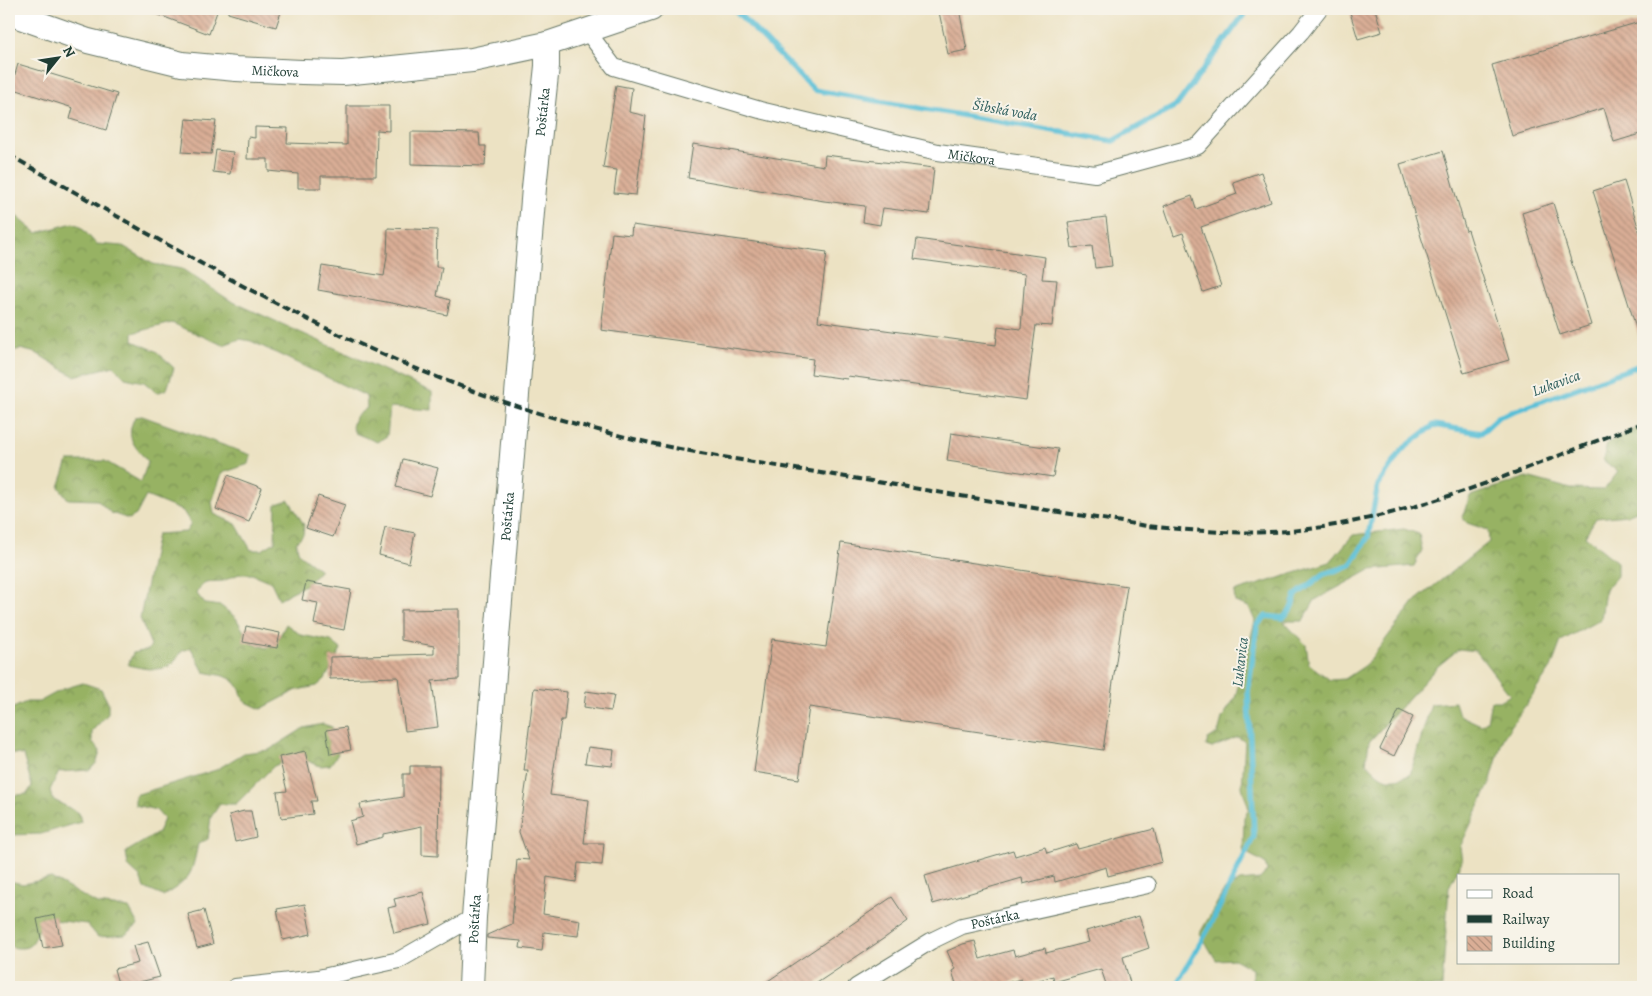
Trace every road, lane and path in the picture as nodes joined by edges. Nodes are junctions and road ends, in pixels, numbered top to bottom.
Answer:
1 (652, 9) edge
2 (1319, 9) edge
3 (9, 13) edge
4 (587, 30) junction
5 (547, 44) junction
6 (1148, 885) dead end
7 (474, 917) junction
8 (235, 987) edge
9 (471, 987) edge
10 (856, 987) edge

1 - 4 street, Mičkova
2 - 4 street, Mičkova
3 - 5 street, Mičkova
4 - 5 street, Mičkova
5 - 7 street, Poštárka
6 - 10 street, Poštárka
7 - 8 street
7 - 9 street, Poštárka

